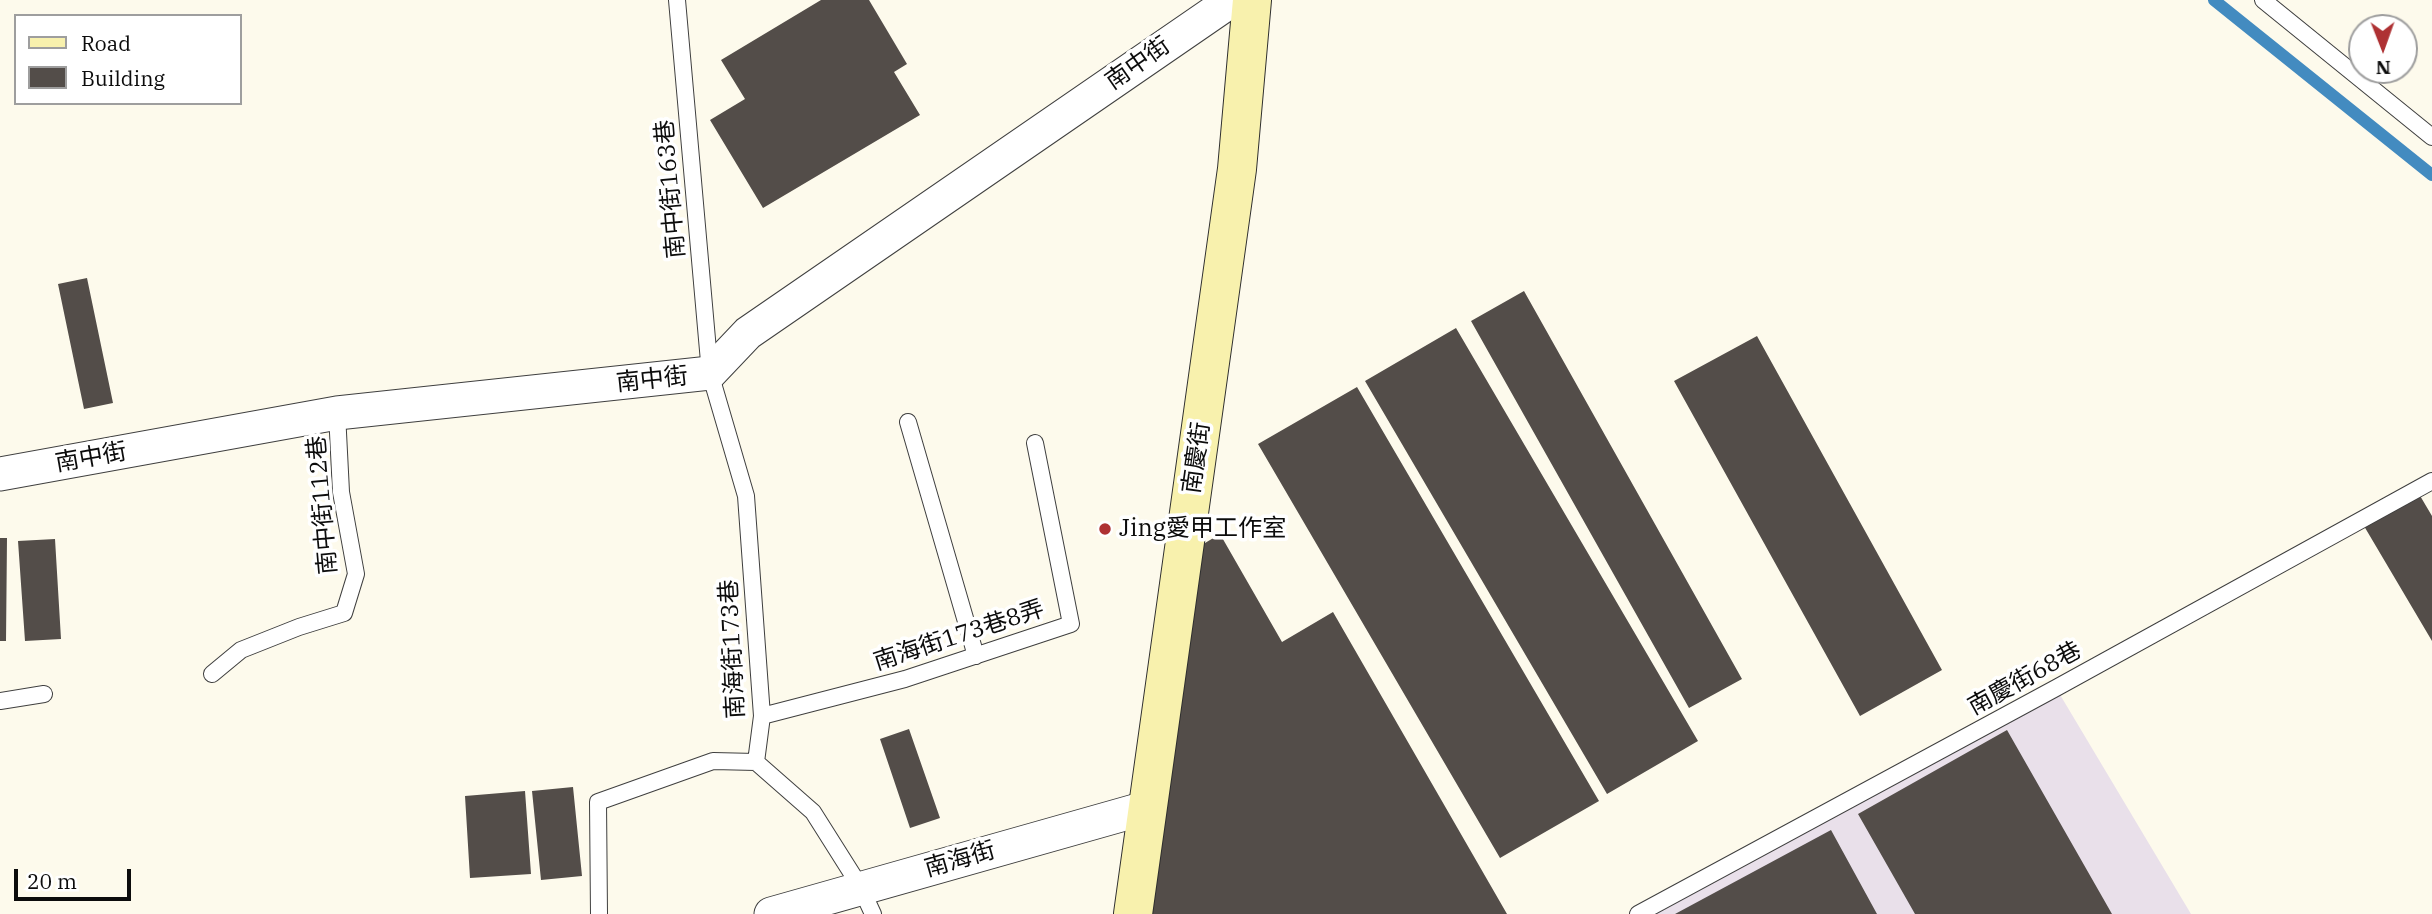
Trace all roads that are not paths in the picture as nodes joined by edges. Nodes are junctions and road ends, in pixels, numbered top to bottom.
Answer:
1 (677, 0) edge
2 (1231, 0) edge
3 (1252, 0) edge
4 (2263, 0) edge
5 (2432, 137) edge
6 (710, 373) junction
7 (337, 413) junction
8 (908, 422) dead end
9 (1035, 443) dead end
10 (0, 474) edge
11 (2432, 481) edge
12 (976, 656) junction
13 (212, 674) dead end
14 (44, 694) dead end
15 (0, 701) edge
16 (762, 716) junction
17 (756, 762) junction
18 (1149, 807) junction
19 (867, 901) edge
20 (599, 914) edge
21 (771, 914) edge
22 (1133, 914) edge
23 (1638, 914) edge

1 - 6 lane, 南中街163巷
2 - 6 street, 南中街
3 - 18 street, 南慶街
4 - 5 lane
6 - 7 street, 南中街
6 - 16 lane, 南海街173巷
7 - 10 street, 南中街
7 - 13 lane, 南中街112巷
8 - 12 lane
9 - 12 lane, 南海街173巷8弄
11 - 23 lane, 南慶街68巷
12 - 16 lane, 南海街173巷8弄
14 - 15 lane
16 - 17 lane, 南海街173巷
17 - 19 lane
17 - 20 lane
18 - 19 street, 南海街
18 - 22 street, 南慶街
19 - 21 street, 南海街

